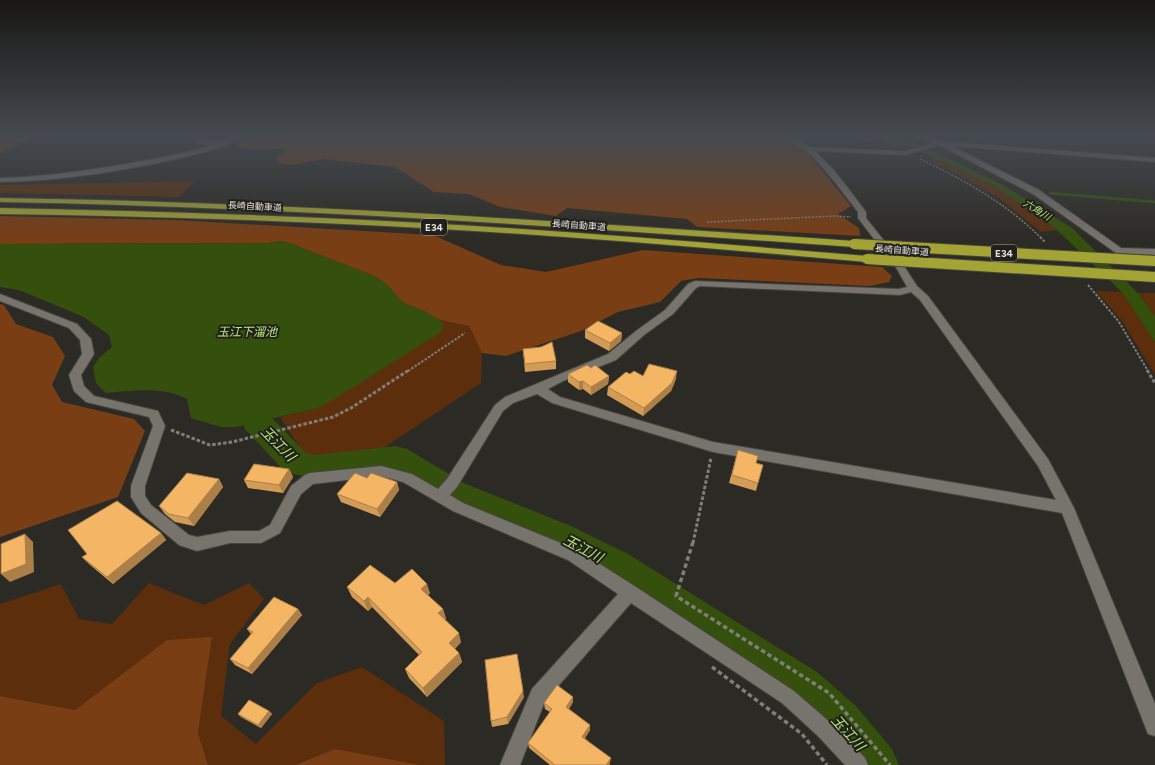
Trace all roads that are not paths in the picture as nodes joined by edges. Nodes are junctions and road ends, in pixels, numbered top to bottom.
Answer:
1 (99, 171) edge
2 (831, 171) edge
3 (994, 171) edge
4 (0, 180) edge
5 (0, 200) edge
6 (0, 211) edge
7 (1155, 252) edge
8 (1155, 261) edge
9 (1155, 277) edge
10 (913, 288) junction
11 (0, 297) edge
12 (538, 389) junction
13 (440, 497) junction
14 (1067, 508) junction
15 (630, 592) junction
16 (1155, 727) edge
17 (510, 765) edge
18 (858, 765) edge

1 - 4 street
2 - 10 street
3 - 7 street
5 - 8 highway, 長崎自動車道 / E34, bridge
6 - 9 highway, 長崎自動車道 / E34, bridge
10 - 12 street
10 - 14 street
11 - 13 street
12 - 13 street
12 - 14 street
13 - 15 street
14 - 16 street
15 - 17 street
15 - 18 street

